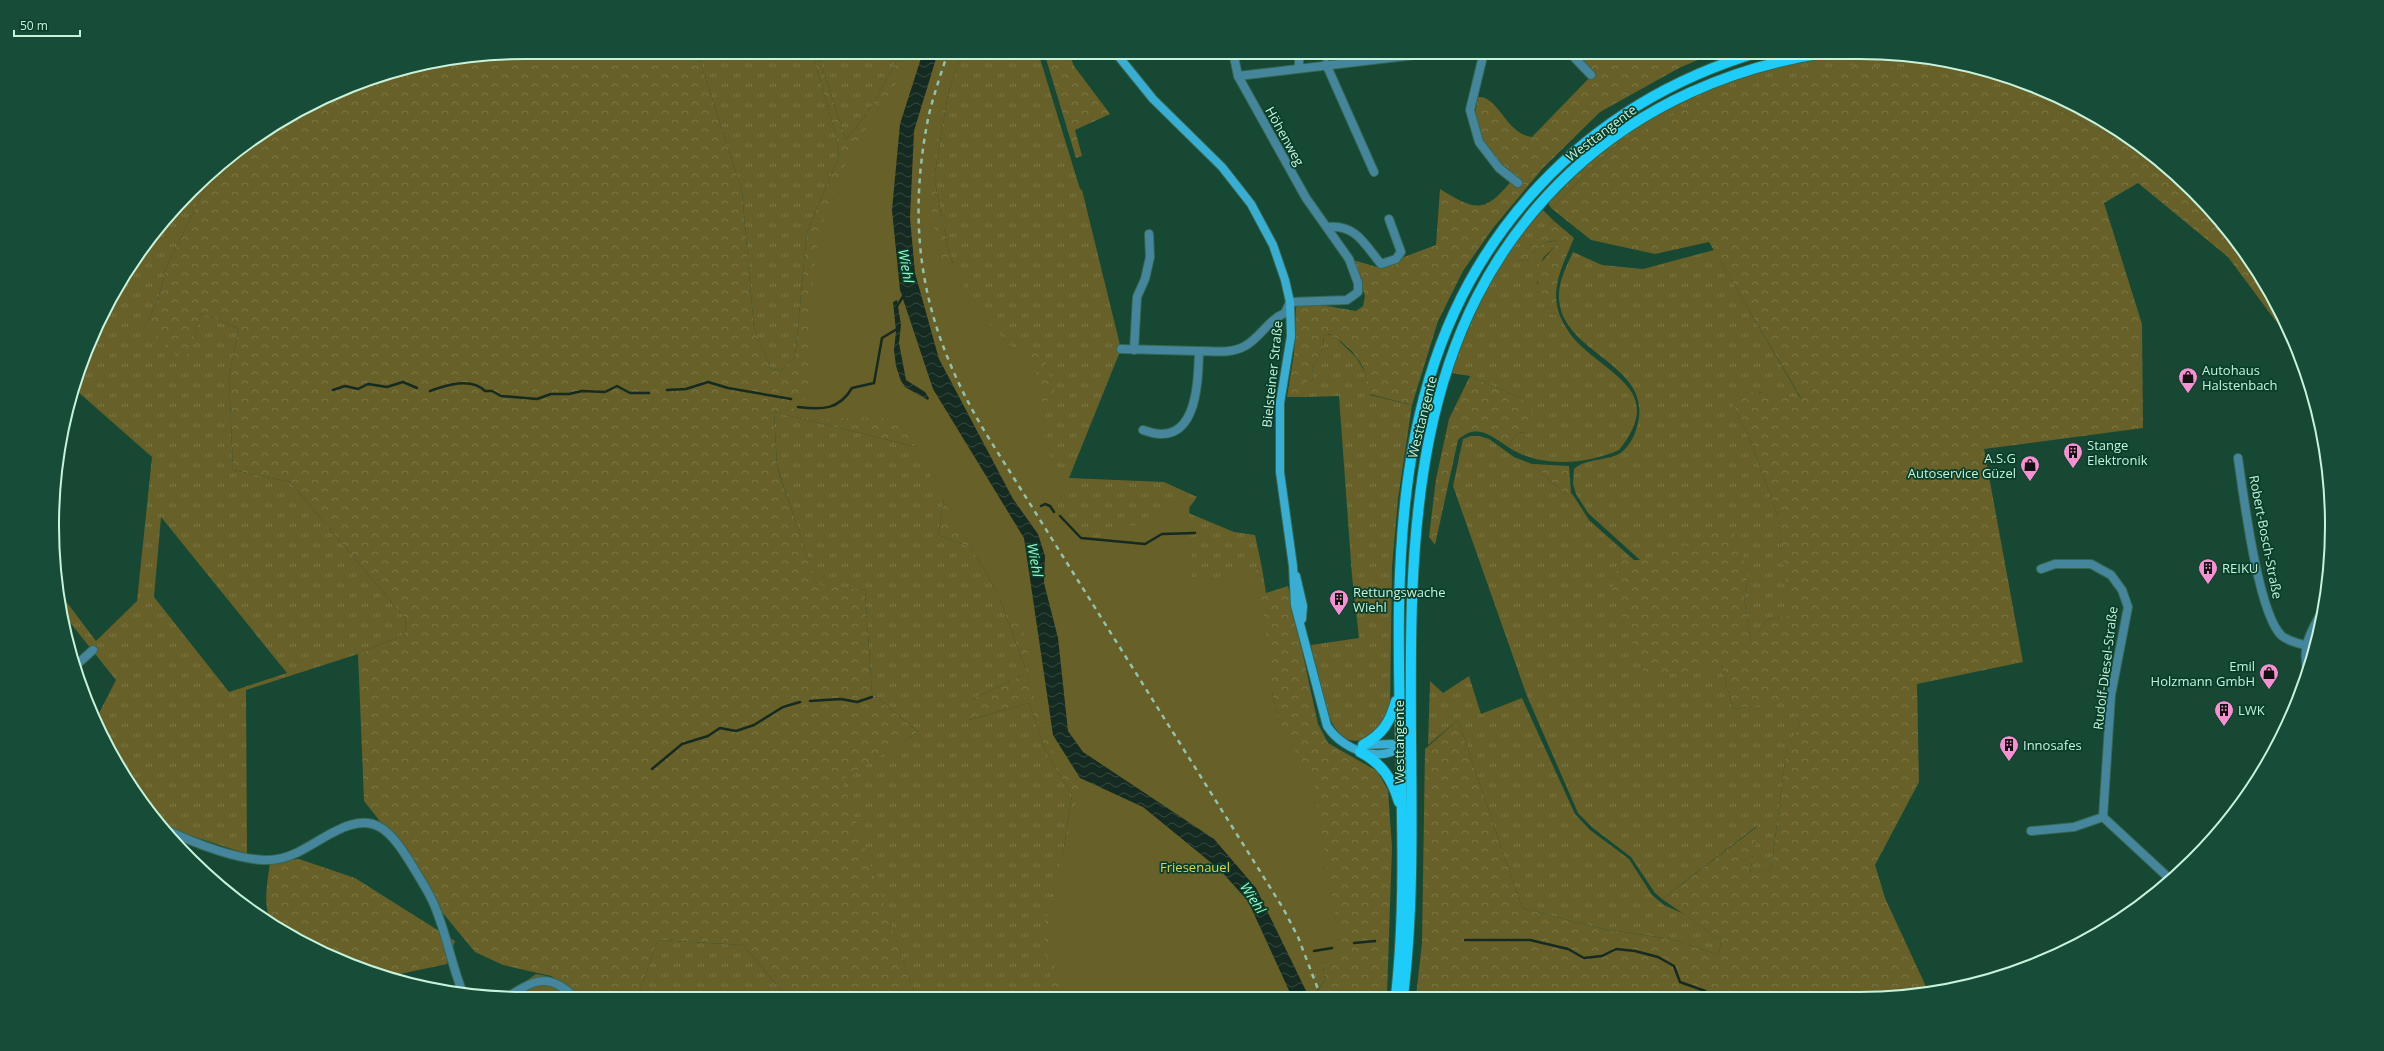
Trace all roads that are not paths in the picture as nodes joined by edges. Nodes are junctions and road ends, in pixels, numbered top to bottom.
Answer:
1 (1121, 59) edge
2 (1234, 59) edge
3 (1299, 59) edge
4 (1374, 59) edge
5 (1482, 59) edge
6 (1575, 59) edge
7 (1738, 59) edge
8 (1790, 59) edge
9 (1326, 64) junction
10 (1299, 68) junction
11 (1590, 75) dead end
12 (1238, 76) junction
13 (1374, 172) dead end
14 (1518, 183) dead end
15 (1389, 219) dead end
16 (1328, 227) junction
17 (1149, 234) dead end
18 (1290, 302) junction
19 (1121, 349) dead end
20 (1134, 350) junction
21 (1198, 351) junction
22 (1143, 430) dead end
23 (2238, 458) dead end
24 (2041, 569) dead end
25 (2314, 624) edge
26 (2305, 645) junction
27 (93, 650) dead end
28 (2304, 661) edge
29 (80, 662) edge
30 (1399, 689) junction
31 (1412, 734) junction
32 (1362, 748) junction
33 (1400, 749) junction
34 (1412, 768) junction
35 (1402, 815) junction
36 (2103, 817) junction
37 (2031, 831) dead end
38 (174, 832) edge
39 (2166, 876) edge
40 (461, 987) edge
41 (517, 992) edge
42 (567, 992) edge
43 (1396, 992) edge
44 (1403, 992) edge

1 - 18 main road, Bielsteiner Straße
2 - 12 street, Höhenweg
3 - 10 street
4 - 9 street
5 - 14 street
6 - 11 street
7 - 30 main road, Westtangente
8 - 31 main road, Westtangente
9 - 10 street
9 - 13 street
10 - 12 street
12 - 16 street, Höhenweg
15 - 16 street
16 - 18 street, Höhenweg
17 - 20 street
18 - 21 street
18 - 32 main road, Bielsteiner Straße
19 - 20 street
20 - 21 street
21 - 22 street
23 - 26 street, Robert-Bosch-Straße
24 - 36 street, Rudolf-Diesel-Straße
25 - 26 street
26 - 28 street
27 - 29 street
30 - 32 main road
30 - 33 main road, Westtangente
31 - 33 main road
31 - 34 main road, Westtangente
32 - 33 main road
32 - 35 main road
33 - 34 main road
33 - 35 main road, Westtangente
34 - 44 main road, Westtangente
35 - 43 main road, Westtangente
36 - 37 street
36 - 39 street
38 - 40 street
41 - 42 street

